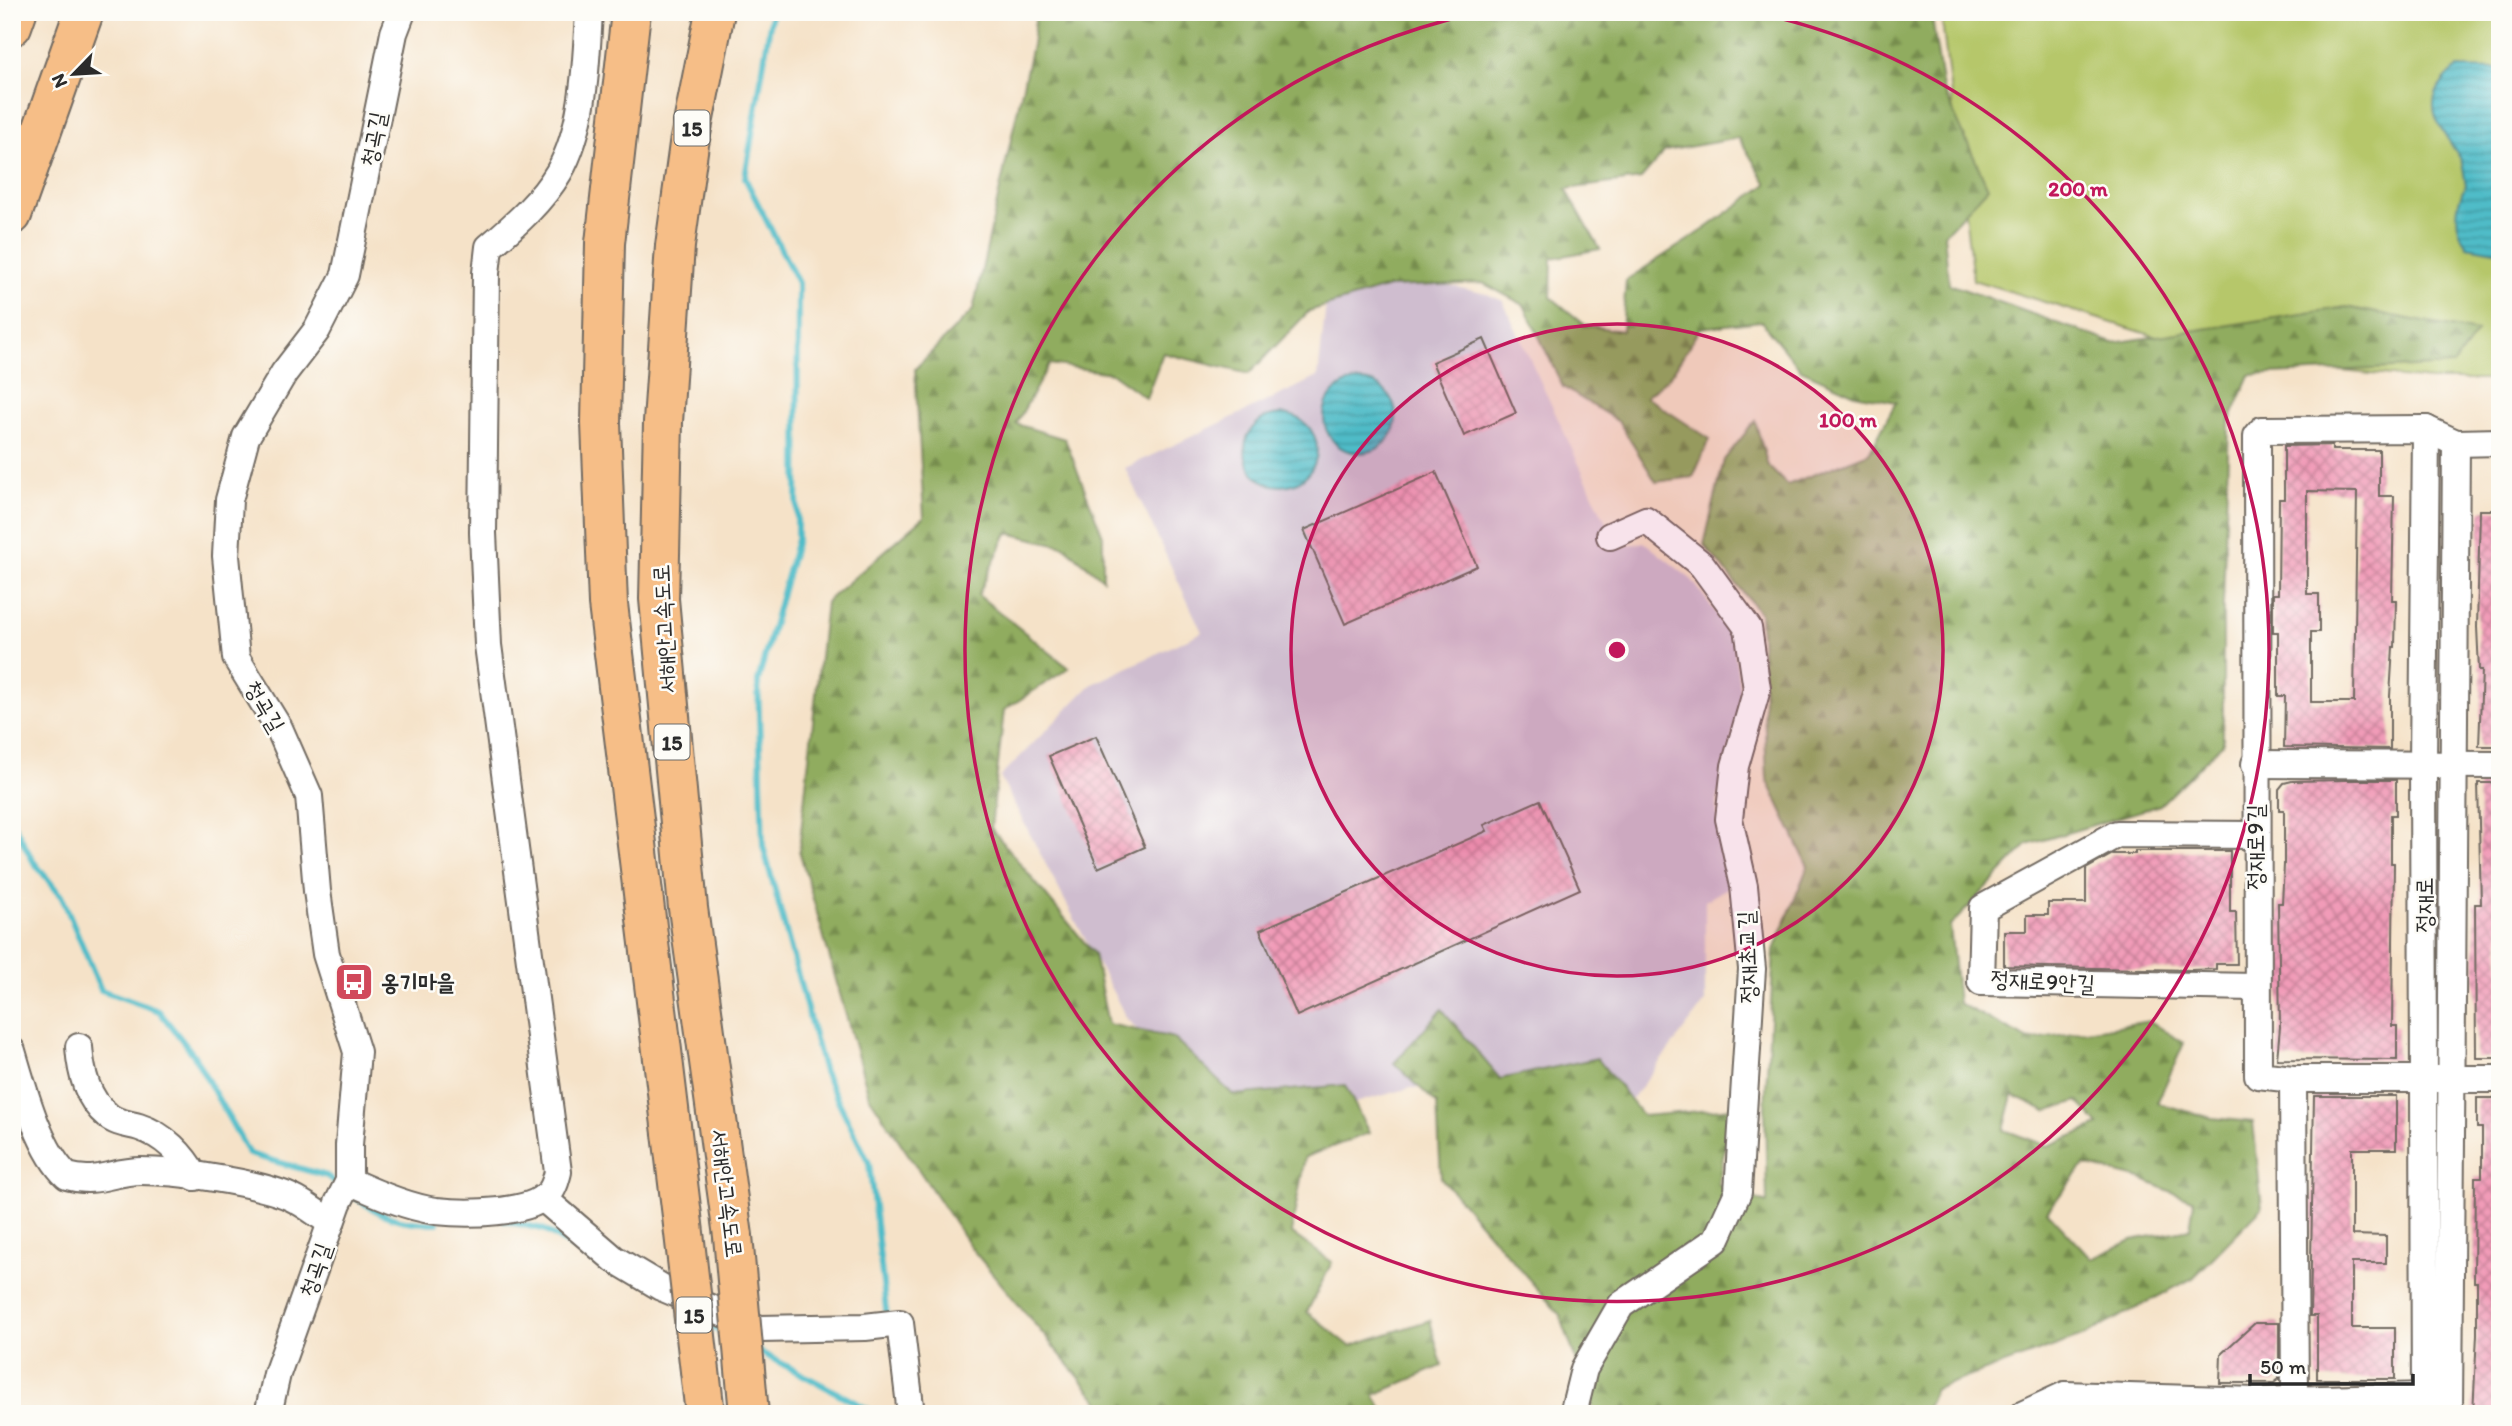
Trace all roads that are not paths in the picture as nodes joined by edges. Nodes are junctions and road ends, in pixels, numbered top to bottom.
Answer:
1 (16, 12) edge
2 (84, 12) edge
3 (402, 12) edge
4 (589, 12) edge
5 (631, 12) edge
6 (715, 12) edge
7 (12, 26) edge
8 (12, 215) edge
9 (2426, 429) junction
10 (2500, 442) edge
11 (2456, 443) junction
12 (1610, 536) dead end
13 (2423, 763) junction
14 (2255, 764) junction
15 (2453, 765) junction
16 (2500, 765) edge
17 (2256, 835) junction
18 (2255, 987) junction
19 (79, 1047) dead end
20 (12, 1051) edge
21 (2425, 1077) junction
22 (2293, 1079) junction
23 (2452, 1079) junction
24 (2500, 1079) edge
25 (195, 1177) junction
26 (349, 1181) junction
27 (543, 1198) junction
28 (331, 1223) junction
29 (2295, 1398) junction
30 (2425, 1405) edge
31 (2256, 1407) edge
32 (268, 1414) edge
33 (705, 1414) edge
34 (749, 1414) edge
35 (911, 1414) edge
36 (1573, 1414) edge
37 (2024, 1414) edge
38 (2449, 1414) edge

1 - 7 highway
2 - 8 highway
3 - 26 street, 청곡길
4 - 27 street
5 - 33 highway, 서해안고속도로 / 15, bridge
6 - 34 highway, 서해안고속도로 / 15, bridge
9 - 11 street
9 - 13 street, 정재로
9 - 14 street, 정재로9길
10 - 11 street
11 - 15 street, 정재로
12 - 36 street, 정재초교길
13 - 14 street
13 - 15 street
13 - 21 street, 정재로
14 - 17 street, 정재로9길
15 - 16 street
15 - 23 street, 정재로
17 - 18 street, 정재로9길
17 - 18 street, 정재로9안길
18 - 22 street, 정재로9길
19 - 25 street
20 - 25 street
21 - 22 street
21 - 23 street
21 - 30 street, 정재로
22 - 29 street
23 - 24 street
23 - 38 street, 정재로
25 - 28 street
26 - 27 street
26 - 28 street, 청곡길
27 - 35 street
28 - 32 street, 청곡길
29 - 30 street
29 - 31 street
31 - 37 street

